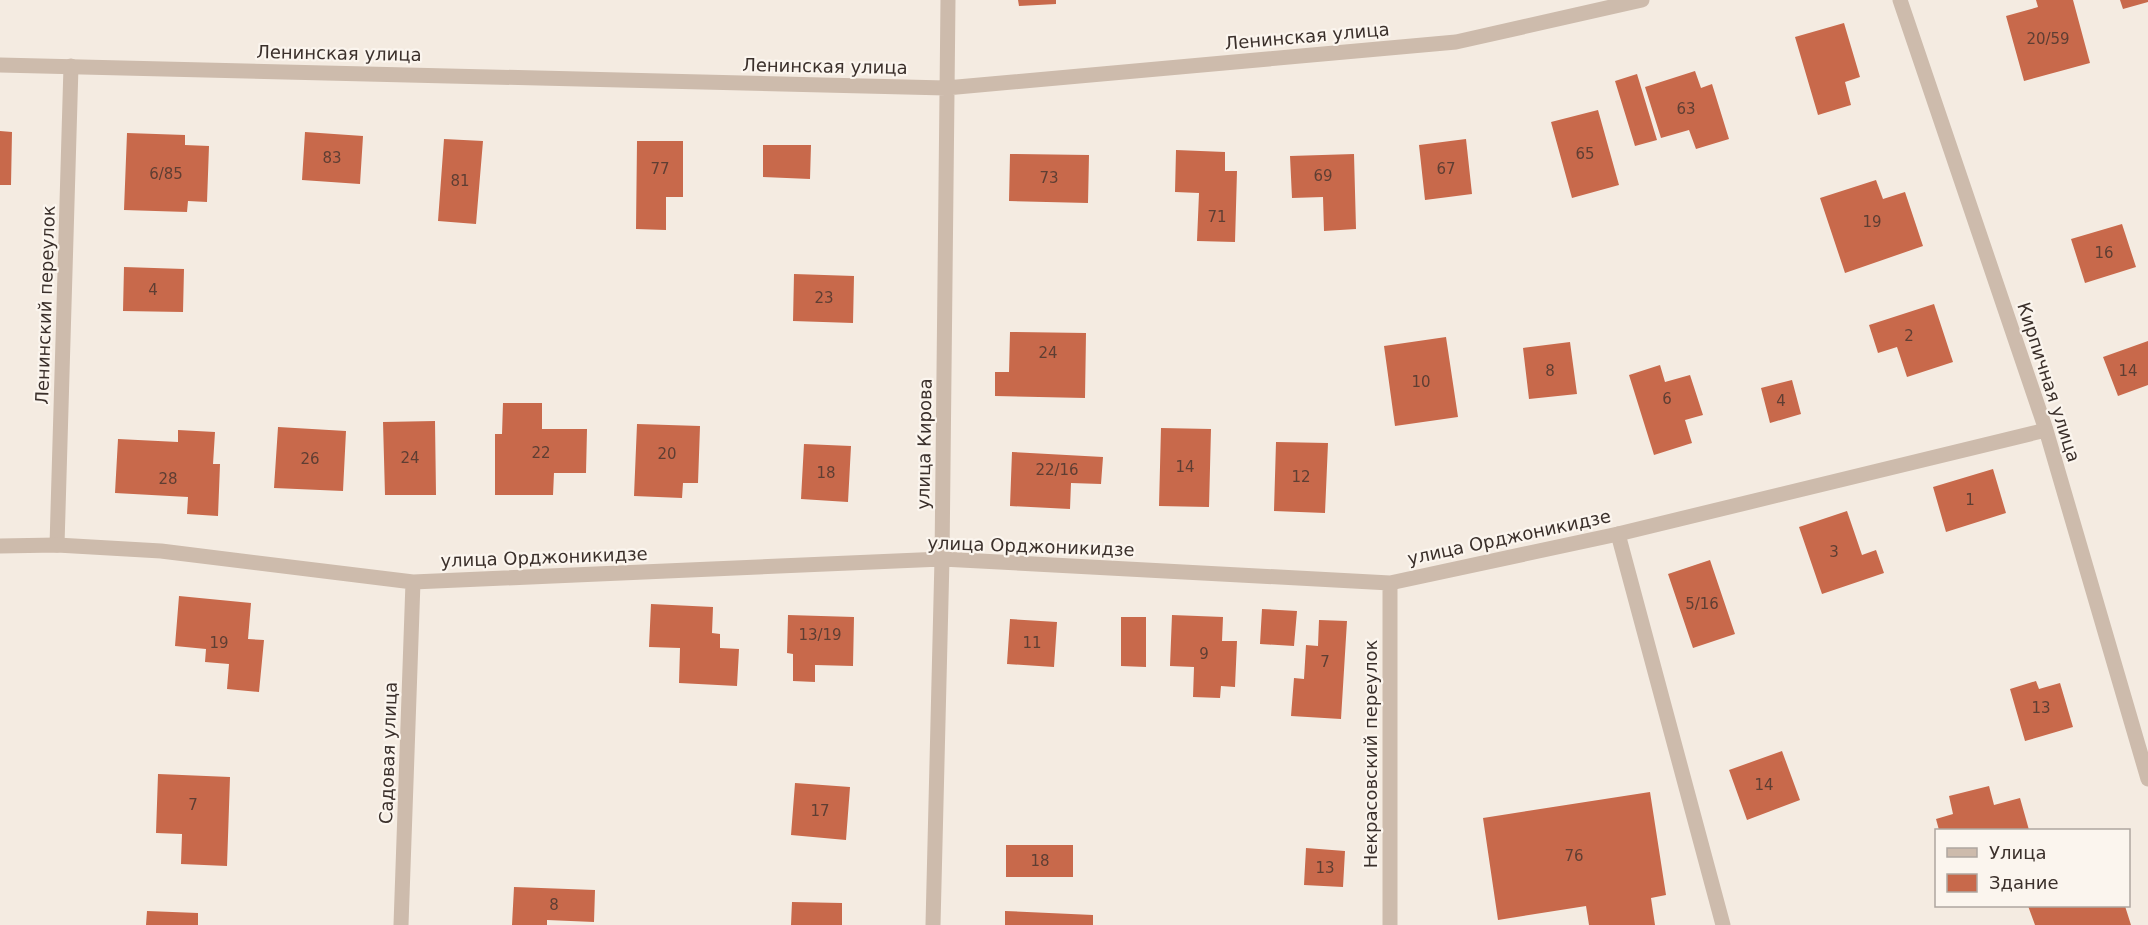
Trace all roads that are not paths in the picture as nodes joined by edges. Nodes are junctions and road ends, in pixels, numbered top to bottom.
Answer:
1 (948, 0) edge
2 (1642, 0) edge
3 (1900, 0) edge
4 (0, 65) edge
5 (71, 66) junction
6 (946, 88) junction
7 (2046, 430) junction
8 (1618, 534) junction
9 (57, 545) junction
10 (0, 546) edge
11 (942, 560) junction
12 (413, 582) junction
13 (1390, 583) junction
14 (2148, 779) edge
15 (401, 925) edge
16 (933, 925) edge
17 (1390, 925) edge
18 (1723, 925) edge

1 - 6 street, улица Кирова
2 - 6 street, Ленинская улица
3 - 7 street, Кирпичная улица
4 - 5 street, Ленинская улица
5 - 6 street, Ленинская улица
5 - 9 street, Ленинский переулок
6 - 11 street, улица Кирова
7 - 8 street, улица Орджоникидзе
7 - 14 street, Кирпичная улица
8 - 13 street, улица Орджоникидзе
8 - 18 street
9 - 10 street, улица Орджоникидзе
9 - 12 street, улица Орджоникидзе
11 - 12 street, улица Орджоникидзе
11 - 13 street, улица Орджоникидзе
11 - 16 street, улица Кирова
12 - 15 street, Садовая улица
13 - 17 street, Некрасовский переулок

